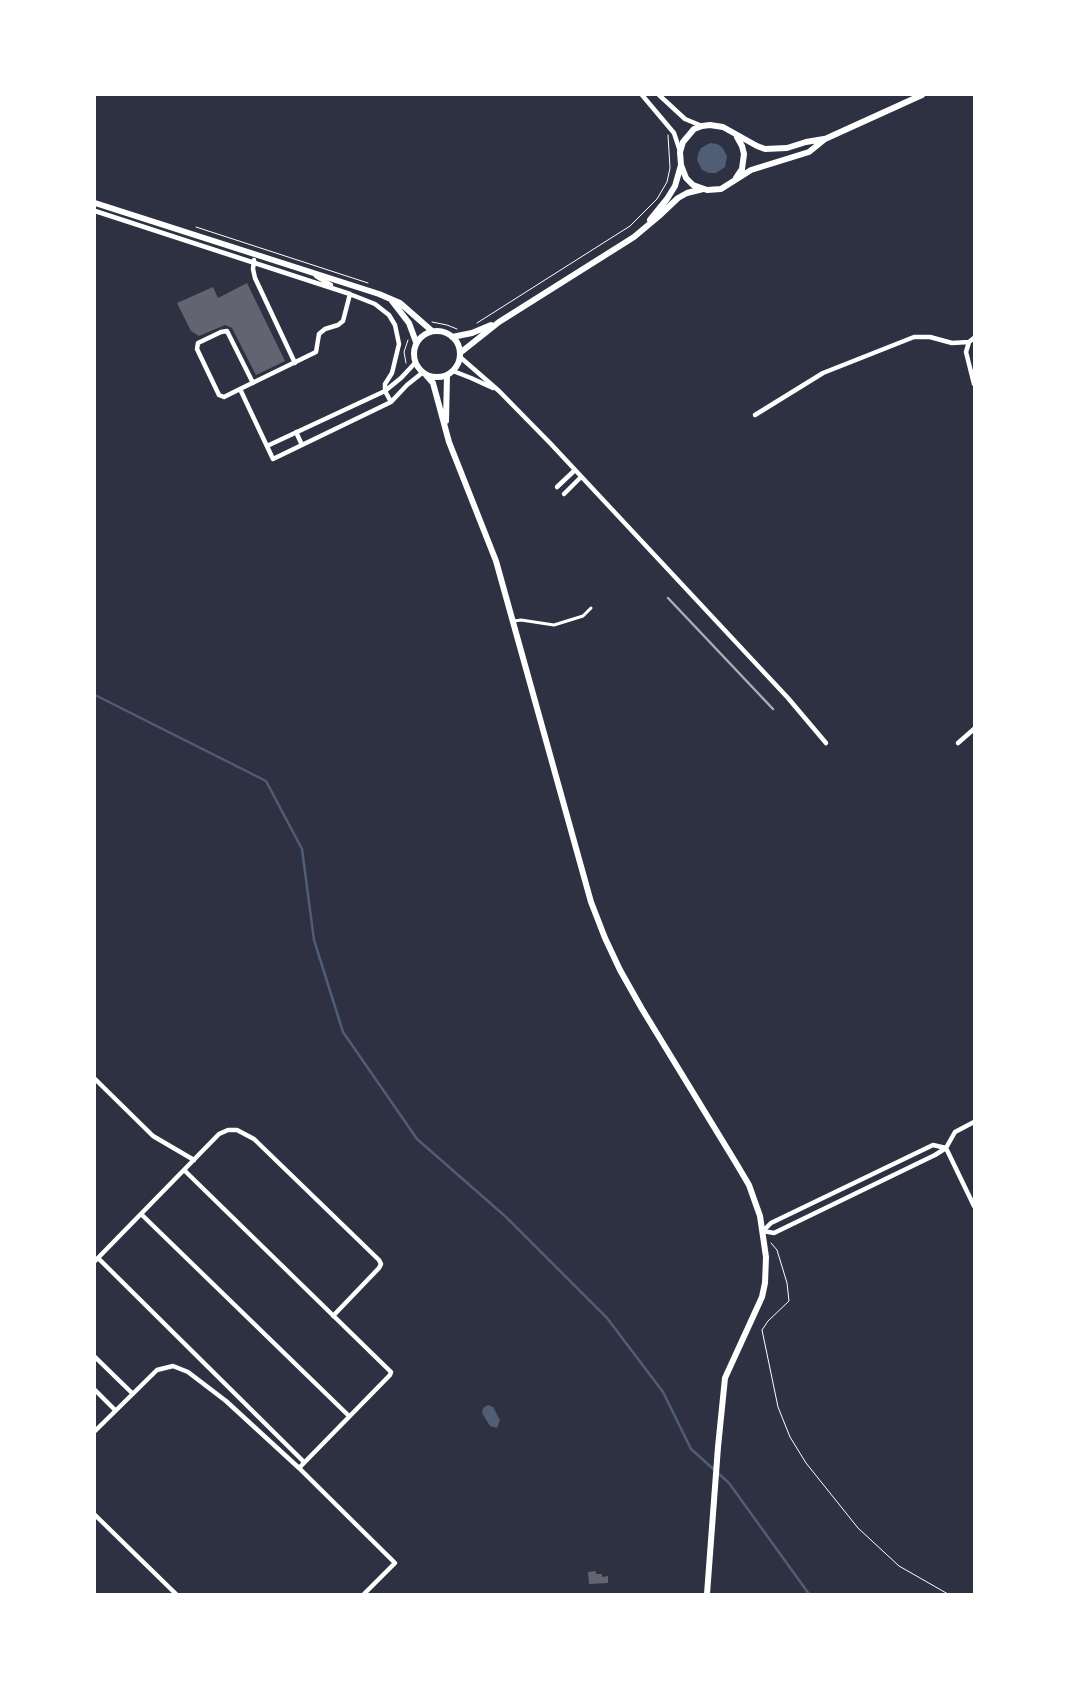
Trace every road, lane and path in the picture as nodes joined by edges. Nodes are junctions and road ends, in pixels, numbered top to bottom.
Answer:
1 (659, 95) edge
2 (922, 95) edge
3 (643, 96) edge
4 (702, 126) junction
5 (667, 134) dead end
6 (734, 134) junction
7 (826, 139) junction
8 (680, 152) junction
9 (681, 165) junction
10 (734, 181) junction
11 (703, 189) junction
12 (95, 203) edge
13 (95, 209) edge
14 (144, 219) junction
15 (194, 227) dead end
16 (643, 229) junction
17 (160, 232) junction
18 (256, 254) junction
19 (254, 262) junction
20 (309, 271) junction
21 (370, 283) dead end
22 (350, 294) junction
23 (391, 300) junction
24 (499, 322) junction
25 (423, 325) junction
26 (474, 325) dead end
27 (455, 328) junction
28 (432, 331) junction
29 (413, 332) junction
30 (460, 332) junction
31 (452, 337) junction
32 (974, 338) edge
33 (416, 342) junction
34 (969, 342) junction
35 (460, 355) junction
36 (296, 362) junction
37 (415, 362) junction
38 (409, 370) junction
39 (450, 373) junction
40 (424, 374) junction
41 (253, 383) junction
42 (974, 384) edge
43 (240, 389) junction
44 (385, 391) junction
45 (499, 391) junction
46 (391, 402) junction
47 (755, 414) dead end
48 (296, 432) junction
49 (449, 442) junction
50 (302, 445) junction
51 (267, 446) junction
52 (575, 470) junction
53 (582, 477) junction
54 (558, 487) dead end
55 (564, 494) dead end
56 (592, 608) dead end
57 (514, 621) junction
58 (974, 729) edge
59 (826, 743) dead end
60 (958, 743) dead end
61 (95, 1079) edge
62 (974, 1122) edge
63 (946, 1148) junction
64 (194, 1160) junction
65 (184, 1170) junction
66 (974, 1206) edge
67 (141, 1214) junction
68 (763, 1231) junction
69 (96, 1260) edge
70 (333, 1316) junction
71 (95, 1357) edge
72 (95, 1390) edge
73 (132, 1394) junction
74 (115, 1410) junction
75 (349, 1416) junction
76 (95, 1431) edge
77 (304, 1462) junction
78 (299, 1468) junction
79 (95, 1515) edge
80 (174, 1592) edge
81 (167, 1594) edge
82 (364, 1594) edge
83 (707, 1594) edge
84 (948, 1594) edge

1 - 4 street
2 - 7 main road
3 - 8 street
4 - 6 main road
4 - 8 main road
5 - 26 path
6 - 7 main road
6 - 10 main road
7 - 10 main road
8 - 9 main road
9 - 11 main road
9 - 16 main road
10 - 11 main road
11 - 16 main road
12 - 14 main road
13 - 17 street
14 - 17 street
14 - 18 main road
15 - 21 path
16 - 24 main road
17 - 19 street
18 - 19 street
18 - 20 main road
19 - 22 street
19 - 36 street
20 - 22 street
20 - 23 main road
22 - 36 street
22 - 44 street
23 - 25 main road
23 - 29 main road
24 - 30 main road
24 - 35 main road
25 - 27 path
25 - 28 main road
27 - 30 path
27 - 30 path
28 - 31 main road
28 - 33 main road
29 - 33 main road
29 - 38 path
30 - 31 main road
31 - 35 main road
32 - 34 street
33 - 37 main road
34 - 42 street
34 - 47 street
35 - 39 main road
35 - 45 street
36 - 41 street
37 - 38 street
37 - 40 main road
38 - 44 street
39 - 40 main road
39 - 45 street
39 - 49 main road
40 - 46 street
40 - 49 main road
41 - 43 street
41 - 43 street
43 - 51 street
44 - 46 street
44 - 48 street
45 - 52 street
46 - 50 street
48 - 50 street
48 - 51 street
49 - 57 main road
50 - 51 street
52 - 53 street
52 - 54 street
53 - 55 street
53 - 59 street
56 - 57 street
57 - 68 main road
58 - 60 street
61 - 64 street
62 - 63 street
63 - 66 street
63 - 68 street
63 - 68 street
64 - 65 street
64 - 70 street
65 - 67 street
65 - 70 street
67 - 69 street
67 - 75 street
68 - 83 main road
68 - 84 path
69 - 77 street
70 - 75 street
71 - 73 street
72 - 74 street
73 - 74 street
73 - 78 street
74 - 76 street
75 - 77 street
77 - 78 street
78 - 82 street
79 - 80 street
80 - 81 street

